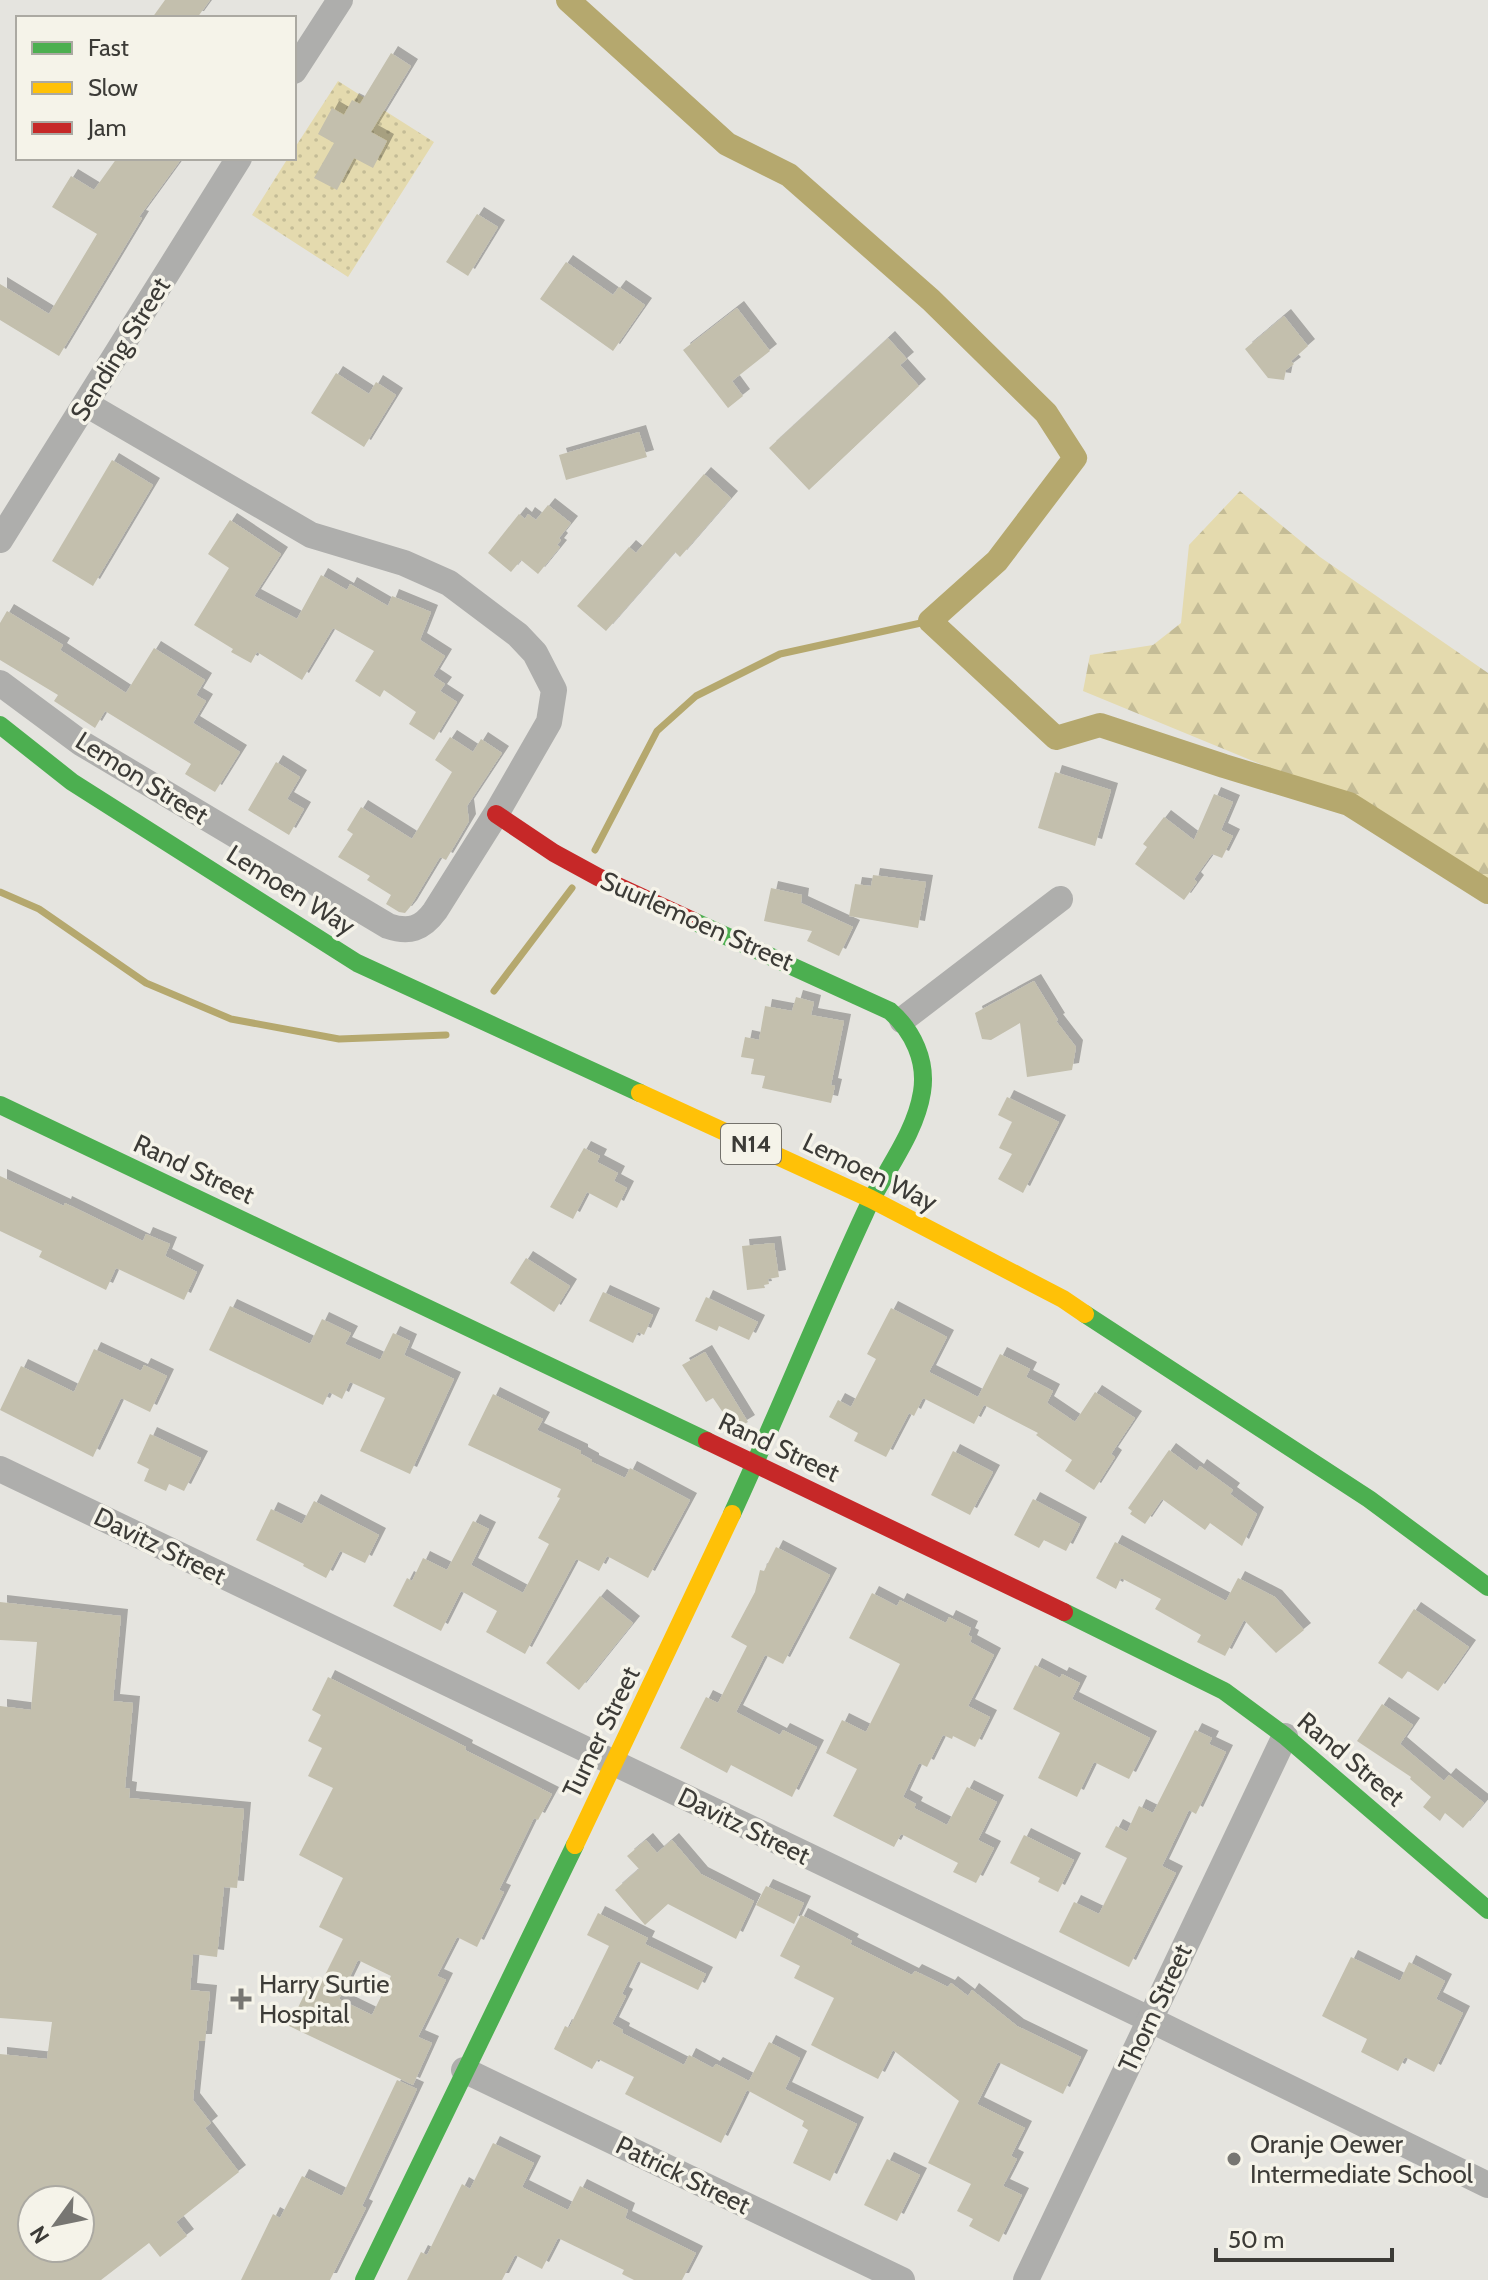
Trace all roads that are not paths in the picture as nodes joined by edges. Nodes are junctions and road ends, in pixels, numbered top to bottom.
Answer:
1 (340, 0) edge
2 (296, 68) edge
3 (238, 160) edge
4 (86, 404) junction
5 (0, 540) edge
6 (0, 683) edge
7 (0, 725) edge
8 (496, 814) junction
9 (1060, 899) dead end
10 (902, 1020) junction
11 (0, 1105) edge
12 (871, 1199) junction
13 (756, 1465) junction
14 (0, 1469) edge
15 (1488, 1587) edge
16 (1285, 1736) junction
17 (616, 1764) junction
18 (1488, 1910) edge
19 (1149, 2019) junction
20 (464, 2070) junction
21 (1488, 2185) edge
22 (364, 2280) edge
23 (902, 2280) edge
24 (1026, 2280) edge

1 - 2 street
3 - 4 street, Sending Street
4 - 5 street, Sending Street
4 - 8 street
6 - 8 street, Lemon Street
7 - 12 main road, Lemoen Way / N14
8 - 10 main road, Suurlemoen Street
9 - 10 street
10 - 12 main road
11 - 13 main road, Rand Street
12 - 13 main road, Turner Street
12 - 15 main road, Lemoen Way / N14
13 - 16 main road, Rand Street
13 - 17 main road, Turner Street
14 - 17 street, Davitz Street
16 - 18 main road, Rand Street
16 - 19 street, Thorn Street
17 - 19 street, Davitz Street
17 - 20 main road, Turner Street
19 - 21 street, Davitz Street
19 - 24 street, Thorn Street
20 - 22 main road, Turner Street
20 - 23 street, Patrick Street

